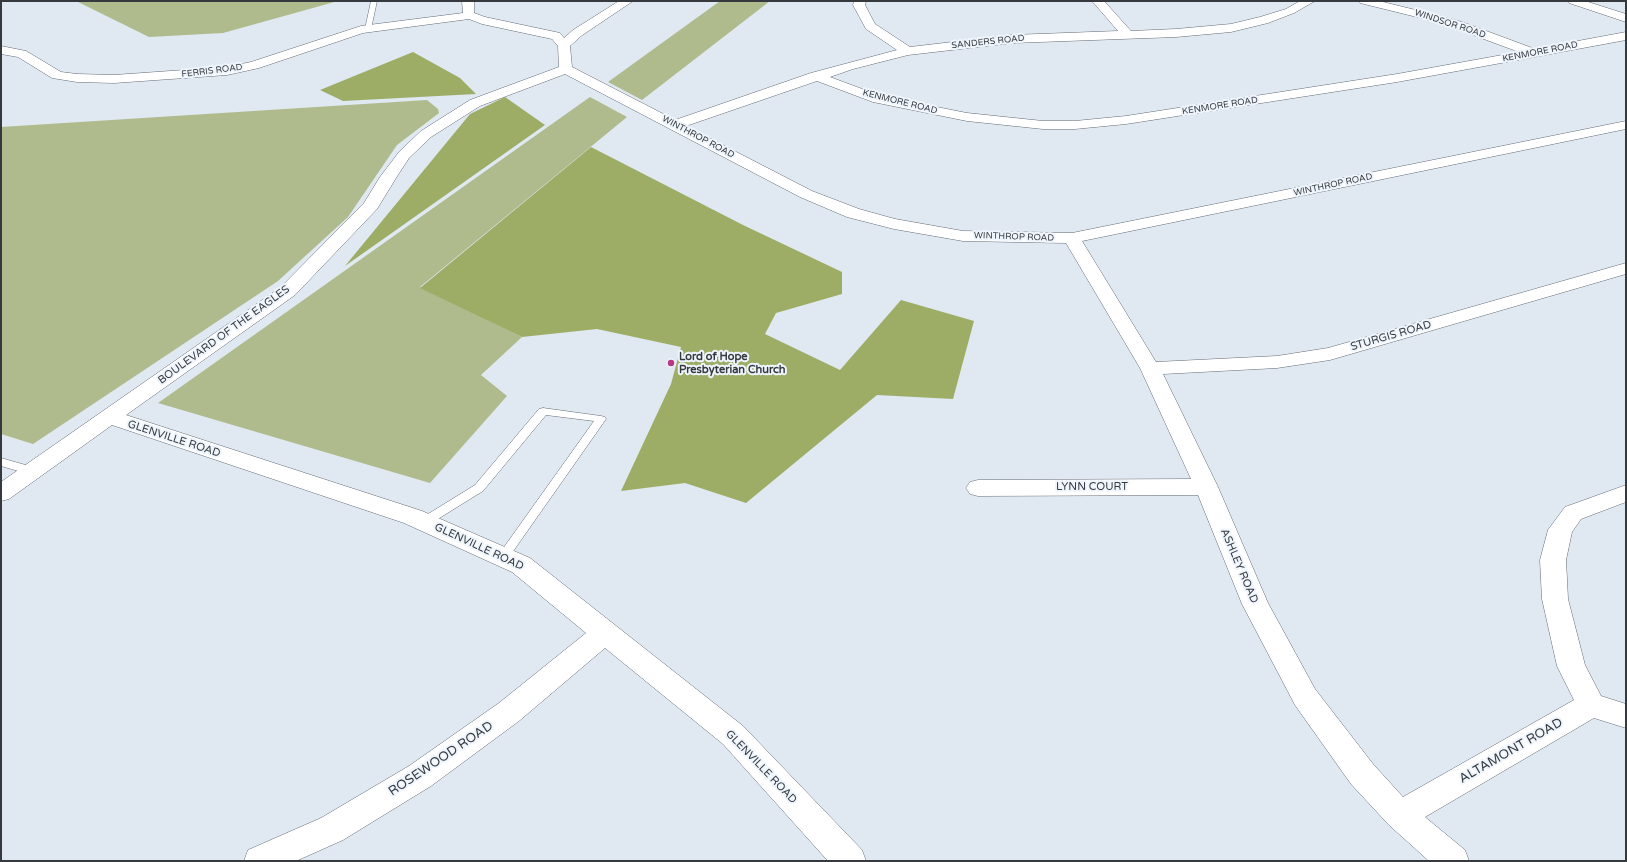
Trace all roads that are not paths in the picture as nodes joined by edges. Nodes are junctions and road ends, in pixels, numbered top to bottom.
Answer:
1 (374, 1) edge
2 (627, 1) edge
3 (860, 1) edge
4 (1098, 1) edge
5 (1309, 1) edge
6 (1364, 1) edge
7 (1573, 1) edge
8 (469, 8) edge
9 (1626, 18) edge
10 (368, 29) junction
11 (1126, 34) junction
12 (1626, 36) edge
13 (564, 45) junction
14 (1, 50) edge
15 (908, 51) junction
16 (1535, 54) junction
17 (566, 69) junction
18 (816, 76) junction
19 (675, 125) junction
20 (1626, 125) edge
21 (1072, 238) junction
22 (1626, 268) edge
23 (1150, 368) junction
24 (109, 417) junction
25 (1, 462) edge
26 (32, 471) junction
27 (1206, 487) junction
28 (978, 488) dead end
29 (1, 493) edge
30 (1626, 493) edge
31 (424, 522) junction
32 (503, 557) junction
33 (606, 632) junction
34 (1591, 705) junction
35 (1626, 716) edge
36 (1400, 815) junction
37 (260, 861) edge
38 (850, 861) edge
39 (1454, 861) edge

1 - 10 lane
2 - 13 street
3 - 15 street
4 - 11 street
5 - 11 street, SANDERS ROAD
6 - 16 street, WINDSOR ROAD
7 - 9 street
8 - 10 street, FERRIS ROAD
8 - 13 street
10 - 14 street, FERRIS ROAD
11 - 15 street, SANDERS ROAD
12 - 16 street, KENMORE ROAD
13 - 17 street
15 - 18 street, SANDERS ROAD
16 - 18 street, KENMORE ROAD
17 - 19 street, WINTHROP ROAD
17 - 24 street, BOULEVARD OF THE EAGLES
18 - 19 street, SANDERS ROAD
19 - 21 street, WINTHROP ROAD
20 - 21 street, WINTHROP ROAD
21 - 23 street, ASHLEY ROAD
22 - 23 street, STURGIS ROAD
23 - 27 street, ASHLEY ROAD
24 - 26 street, BOULEVARD OF THE EAGLES
24 - 31 street, GLENVILLE ROAD
25 - 26 lane
26 - 29 street, BOULEVARD OF THE EAGLES
27 - 28 street, LYNN COURT
27 - 36 street, ASHLEY ROAD
30 - 34 street
31 - 32 street, GLENVILLE ROAD
31 - 32 lane
32 - 33 street, GLENVILLE ROAD
33 - 37 street, ROSEWOOD ROAD
33 - 38 street, GLENVILLE ROAD
34 - 35 street
34 - 36 street, ALTAMONT ROAD
36 - 39 street, ASHLEY ROAD

